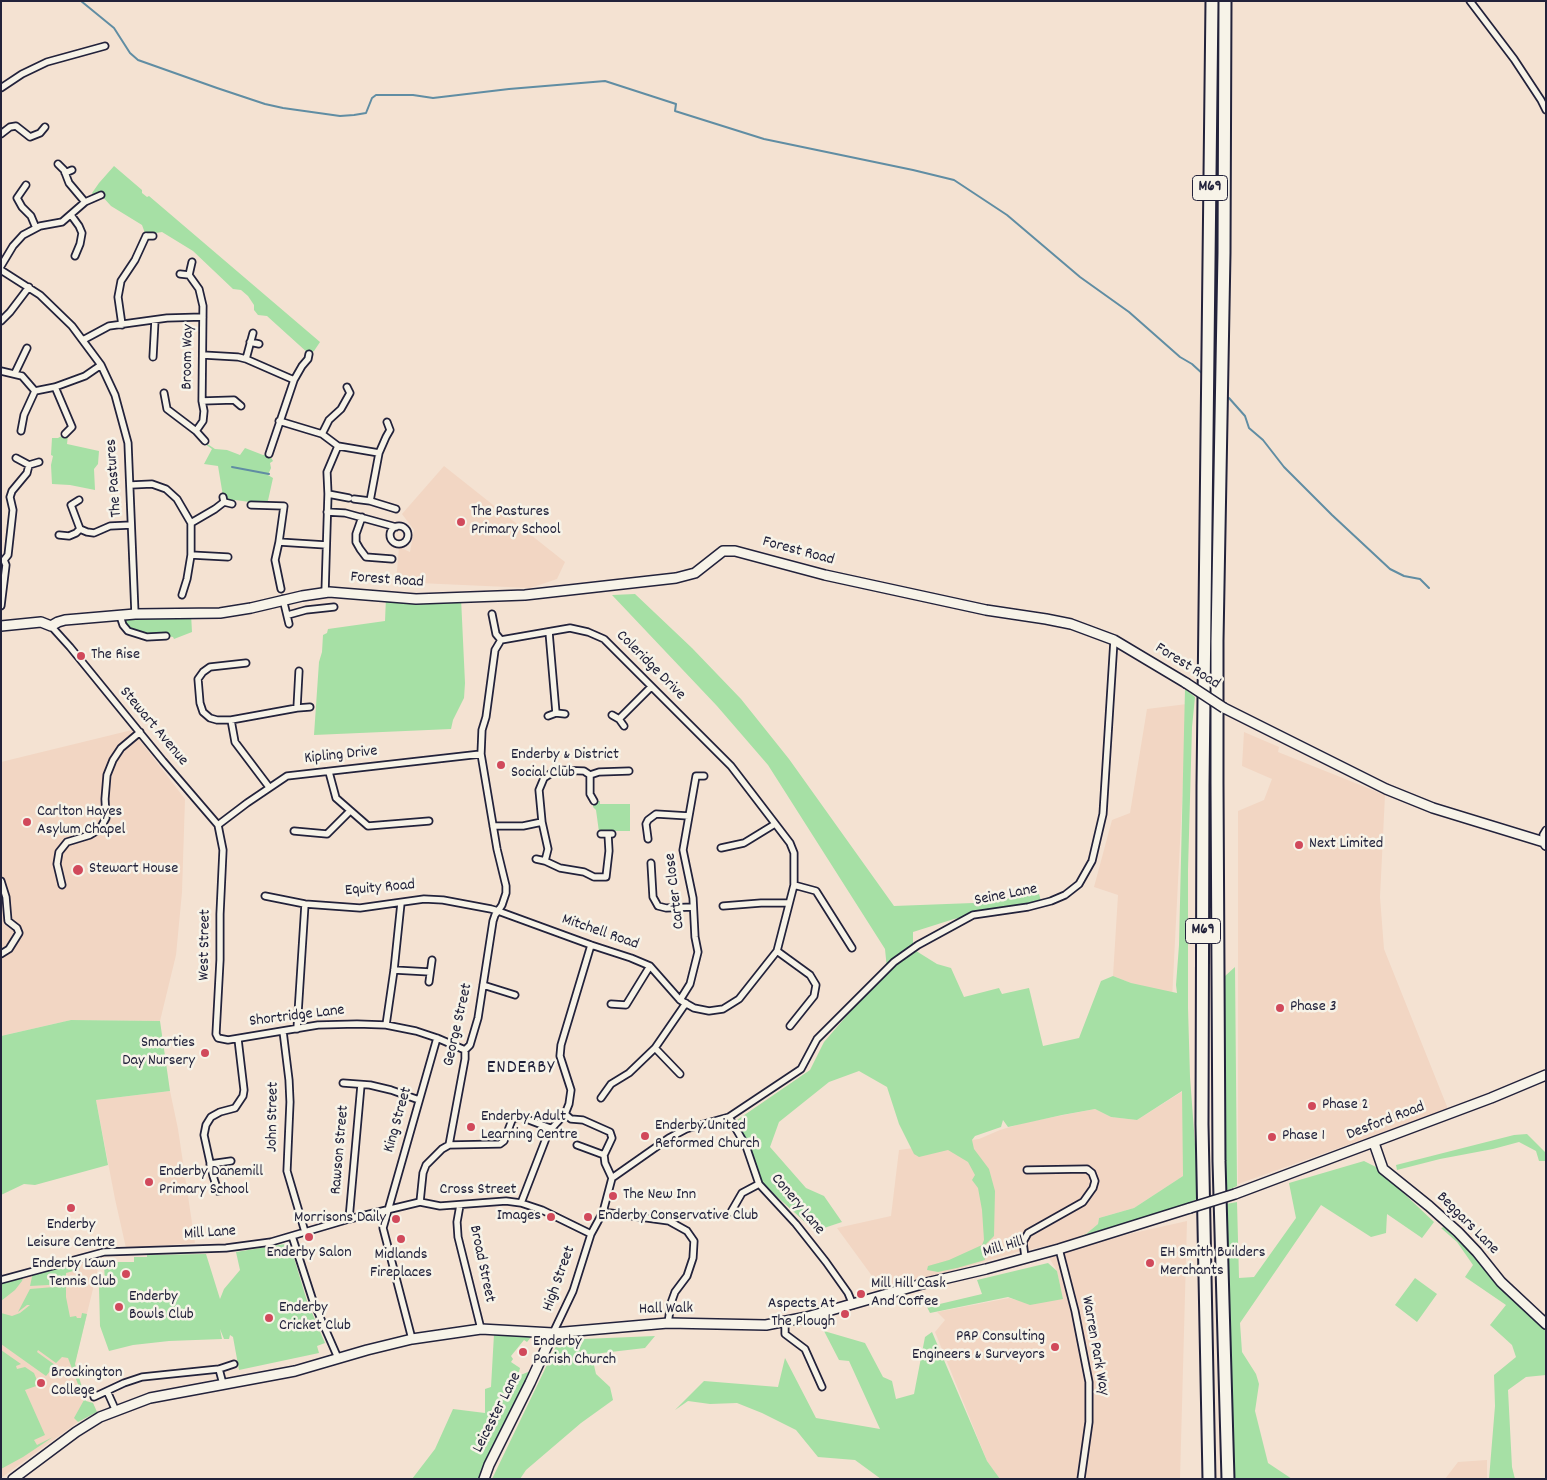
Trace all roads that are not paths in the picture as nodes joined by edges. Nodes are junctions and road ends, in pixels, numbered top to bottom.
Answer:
1 (1212, 1) edge
2 (1225, 1) edge
3 (1470, 1) edge
4 (105, 46) dead end
5 (1, 88) edge
6 (1546, 110) edge
7 (45, 127) dead end
8 (1, 134) edge
9 (58, 164) dead end
10 (72, 170) dead end
11 (65, 173) junction
12 (26, 185) dead end
13 (100, 195) dead end
14 (17, 198) junction
15 (10, 199) dead end
16 (85, 202) junction
17 (71, 216) junction
18 (36, 228) junction
19 (153, 236) dead end
20 (75, 256) dead end
21 (192, 262) dead end
22 (1, 268) edge
23 (180, 274) dead end
24 (189, 275) junction
25 (28, 287) junction
26 (203, 317) junction
27 (5, 320) edge
28 (155, 320) junction
29 (122, 325) junction
30 (253, 333) dead end
31 (83, 340) junction
32 (250, 342) junction
33 (259, 344) dead end
34 (27, 348) dead end
35 (203, 355) junction
36 (154, 357) dead end
37 (246, 360) junction
38 (315, 360) dead end
39 (101, 366) junction
40 (1, 371) edge
41 (15, 374) junction
42 (294, 380) junction
43 (55, 387) junction
44 (347, 387) dead end
45 (35, 391) junction
46 (164, 393) dead end
47 (202, 401) junction
48 (241, 406) dead end
49 (279, 421) junction
50 (387, 422) dead end
51 (390, 430) junction
52 (397, 430) dead end
53 (21, 431) dead end
54 (196, 431) junction
55 (65, 434) dead end
56 (322, 434) junction
57 (205, 441) dead end
58 (338, 446) junction
59 (380, 453) junction
60 (16, 458) dead end
61 (273, 460) dead end
62 (39, 462) dead end
63 (29, 465) junction
64 (131, 485) junction
65 (328, 494) junction
66 (79, 500) dead end
67 (370, 501) junction
68 (232, 504) dead end
69 (251, 505) dead end
70 (396, 509) dead end
71 (328, 512) junction
72 (362, 517) junction
73 (191, 523) junction
74 (132, 524) junction
75 (396, 527) dead end
76 (80, 530) junction
77 (59, 535) dead end
78 (280, 542) junction
79 (326, 545) junction
80 (191, 555) junction
81 (228, 557) dead end
82 (392, 559) dead end
83 (3, 560) edge
84 (281, 589) dead end
85 (325, 593) junction
86 (182, 595) dead end
87 (283, 599) junction
88 (1, 606) edge
89 (334, 607) dead end
90 (135, 614) junction
91 (492, 614) dead end
92 (288, 615) junction
93 (120, 616) junction
94 (289, 624) dead end
95 (1, 626) edge
96 (51, 626) junction
97 (549, 632) junction
98 (162, 634) dead end
99 (501, 640) junction
100 (1114, 640) junction
101 (246, 663) dead end
102 (238, 665) junction
103 (300, 671) dead end
104 (240, 672) dead end
105 (300, 684) junction
106 (307, 684) dead end
107 (651, 686) junction
108 (310, 707) dead end
109 (297, 708) junction
110 (556, 713) junction
111 (565, 714) dead end
112 (612, 715) dead end
113 (548, 716) dead end
114 (619, 719) junction
115 (231, 720) junction
116 (624, 726) dead end
117 (140, 732) junction
118 (481, 754) junction
119 (629, 771) dead end
120 (329, 772) junction
121 (590, 775) junction
122 (704, 776) dead end
123 (269, 787) junction
124 (596, 803) dead end
125 (350, 811) junction
126 (690, 816) junction
127 (429, 821) dead end
128 (542, 822) junction
129 (775, 824) junction
130 (218, 825) junction
131 (493, 826) junction
132 (1546, 830) edge
133 (294, 832) dead end
134 (607, 834) dead end
135 (648, 839) dead end
136 (1545, 844) edge
137 (721, 848) dead end
138 (224, 850) joint
139 (536, 859) dead end
140 (545, 862) junction
141 (652, 863) dead end
142 (1, 881) edge
143 (62, 885) dead end
144 (794, 885) junction
145 (265, 896) dead end
146 (401, 902) junction
147 (726, 903) dead end
148 (305, 904) junction
149 (790, 904) junction
150 (693, 907) junction
151 (498, 911) junction
152 (591, 945) junction
153 (852, 948) dead end
154 (777, 952) junction
155 (1, 954) edge
156 (432, 960) dead end
157 (650, 966) junction
158 (394, 970) junction
159 (430, 972) junction
160 (429, 982) dead end
161 (483, 985) junction
162 (516, 994) dead end
163 (683, 1002) junction
164 (612, 1004) dead end
165 (386, 1026) junction
166 (790, 1026) dead end
167 (297, 1029) junction
168 (282, 1030) junction
169 (437, 1038) junction
170 (219, 1039) joint
171 (238, 1039) junction
172 (655, 1048) junction
173 (465, 1050) junction
174 (680, 1074) dead end
175 (1546, 1074) edge
176 (343, 1083) dead end
177 (361, 1085) junction
178 (601, 1098) dead end
179 (419, 1100) junction
180 (586, 1112) dead end
181 (565, 1114) junction
182 (729, 1117) junction
183 (583, 1120) junction
184 (548, 1127) junction
185 (1374, 1143) junction
186 (577, 1144) dead end
187 (449, 1145) junction
188 (604, 1155) junction
189 (232, 1161) dead end
190 (210, 1164) junction
191 (1027, 1170) dead end
192 (612, 1178) junction
193 (759, 1184) junction
194 (225, 1190) dead end
195 (1235, 1194) joint
196 (420, 1202) junction
197 (520, 1203) junction
198 (460, 1205) junction
199 (389, 1209) junction
200 (603, 1212) junction
201 (731, 1212) dead end
202 (348, 1218) junction
203 (305, 1232) junction
204 (591, 1234) junction
205 (292, 1236) junction
206 (1059, 1249) junction
207 (1025, 1257) junction
208 (1, 1280) edge
209 (853, 1305) junction
210 (782, 1322) junction
211 (668, 1323) junction
212 (1546, 1324) edge
213 (481, 1328) junction
214 (553, 1333) junction
215 (412, 1339) junction
216 (338, 1358) junction
217 (234, 1364) dead end
218 (219, 1369) junction
219 (223, 1384) junction
220 (822, 1387) dead end
221 (107, 1391) junction
222 (94, 1397) dead end
223 (116, 1411) junction
224 (13, 1479) edge
225 (484, 1479) edge
226 (1080, 1479) edge
227 (1209, 1479) edge
228 (1228, 1479) edge

1 - 227 highway, M69
2 - 228 highway, M69
3 - 6 street
4 - 5 street
7 - 8 street
9 - 11 street
10 - 11 street
11 - 16 street
12 - 14 street
13 - 16 street
14 - 15 street
14 - 18 street
16 - 17 street
17 - 18 street
17 - 20 street
18 - 22 street
19 - 29 street
21 - 24 street
22 - 25 street, The Pastures
23 - 24 street
24 - 26 street, Broom Way
25 - 27 street
25 - 31 street, The Pastures
26 - 28 street
26 - 35 street, Broom Way
28 - 29 street
28 - 36 street
29 - 31 street
30 - 32 street
31 - 39 street, The Pastures
32 - 33 street
32 - 37 street
34 - 41 street
35 - 37 street
35 - 47 street, Broom Way
37 - 42 street
38 - 42 street
39 - 43 street
39 - 64 street, The Pastures
40 - 41 street
41 - 45 street
42 - 49 street
43 - 45 street
43 - 55 street
44 - 56 street
45 - 53 street
46 - 54 street
47 - 48 street
47 - 54 street, Broom Way
49 - 56 street
49 - 61 street
50 - 51 street
51 - 52 street
51 - 59 street
54 - 57 street
56 - 58 street
58 - 59 street
58 - 65 street
59 - 67 street
60 - 63 street
62 - 63 street
63 - 83 street
64 - 73 street
64 - 74 street, The Pastures
65 - 67 street
65 - 71 street
66 - 76 street
67 - 70 street
68 - 73 street
69 - 78 street
71 - 72 street
71 - 79 street
72 - 75 street
72 - 82 street
73 - 80 street
74 - 76 street
74 - 90 street, The Pastures
76 - 77 street
78 - 79 street
78 - 84 street
79 - 85 street
80 - 81 street
80 - 86 street
83 - 88 street
85 - 87 street, Forest Road
85 - 100 street, Forest Road
87 - 90 street, Forest Road
87 - 92 street
89 - 92 street
90 - 93 street, Forest Road
91 - 99 street
92 - 94 street
93 - 96 street, Forest Road
93 - 98 street
95 - 96 street, Forest Road
96 - 117 street, Stewart Avenue
97 - 99 street, Coleridge Drive
97 - 107 street, Coleridge Drive
97 - 110 street
99 - 118 street
100 - 136 street, Forest Road, bridge
100 - 182 street, Seine Lane
101 - 102 street
102 - 104 street
102 - 115 street
103 - 105 street
105 - 106 street
105 - 109 street
107 - 114 street
107 - 129 street, Coleridge Drive
108 - 109 street
109 - 115 street
110 - 111 street
110 - 113 street
112 - 114 street
114 - 116 street
115 - 123 street
117 - 130 street, Stewart Avenue
117 - 143 street
118 - 120 street, Kipling Drive
118 - 131 street
119 - 121 street
120 - 123 street, Kipling Drive
120 - 125 street
121 - 124 street
121 - 128 street
122 - 126 street, Carter Close
123 - 130 street, Kipling Drive
125 - 127 street
125 - 133 street
126 - 135 street
126 - 150 street, Carter Close
128 - 131 street
128 - 140 street
129 - 137 street
129 - 144 street, Coleridge Drive
130 - 138 street, Stewart Avenue
131 - 151 street
132 - 136 street
134 - 140 street
138 - 170 street, West Street
139 - 140 street
141 - 150 street
142 - 155 street
144 - 149 street, Coleridge Drive
144 - 153 street
145 - 148 street, Equity Road
146 - 148 street, Equity Road
146 - 151 street, Equity Road
146 - 158 street
147 - 149 street
148 - 167 street
149 - 154 street, Coleridge Drive
150 - 163 street, Carter Close
151 - 152 street, Mitchell Road
151 - 161 street, George Street
152 - 157 street, Mitchell Road
152 - 181 street
154 - 163 street
154 - 166 street
156 - 159 street
157 - 163 street, Mitchell Road
157 - 164 street
158 - 159 street
158 - 165 street
159 - 160 street
161 - 162 street
161 - 173 street, George Street
163 - 172 street, Carter Close
165 - 167 street, Shortridge Lane
165 - 169 street, Shortridge Lane
167 - 168 street, Shortridge Lane
168 - 171 street, Shortridge Lane
168 - 203 street, John Street
169 - 173 street, Shortridge Lane
169 - 179 street, King Street
170 - 171 street, Shortridge Lane
171 - 190 street
172 - 174 street
172 - 178 street, Carter Close
173 - 187 street, George Street
175 - 185 street, Desford Road
176 - 177 street
177 - 179 street
177 - 202 street, Rawson Street
179 - 199 street, King Street
180 - 183 street
181 - 183 street
181 - 184 street
182 - 192 street, Seine Lane
182 - 193 street, Conery Lane
183 - 188 street
184 - 187 street
184 - 197 street
185 - 195 street, Desford Road
185 - 212 street, Beggars Lane
186 - 188 street
187 - 196 street
188 - 192 street
189 - 190 street
190 - 194 street
191 - 207 street
192 - 200 street, High Street
193 - 201 street
193 - 209 street, Conery Lane
195 - 206 street, Mill Hill, bridge
196 - 198 street, Cross Street
196 - 199 street, Mill Lane
197 - 198 street, Cross Street
197 - 204 street, Cross Street
198 - 213 street, Broad Street
199 - 202 street, Mill Lane
199 - 215 street, King Street
200 - 204 street, High Street
200 - 211 street
202 - 203 street, Mill Lane
203 - 205 street, Mill Lane
204 - 214 street, High Street
205 - 208 street, Mill Lane
205 - 216 street
206 - 207 street, Mill Hill
206 - 226 street, Warren Park Way
207 - 209 street, Mill Hill
209 - 210 street, Mill Hill
210 - 211 street, Hall Walk
210 - 220 street
211 - 214 street, Hall Walk
213 - 214 street, Hall Walk
213 - 215 street, Hall Walk
214 - 225 street, Leicester Lane
215 - 216 street, Hall Walk
216 - 219 street, Hall Walk
217 - 218 street
218 - 219 street
218 - 221 street
219 - 223 street, Hall Walk
221 - 222 street
221 - 223 street
223 - 224 street, Hall Walk

